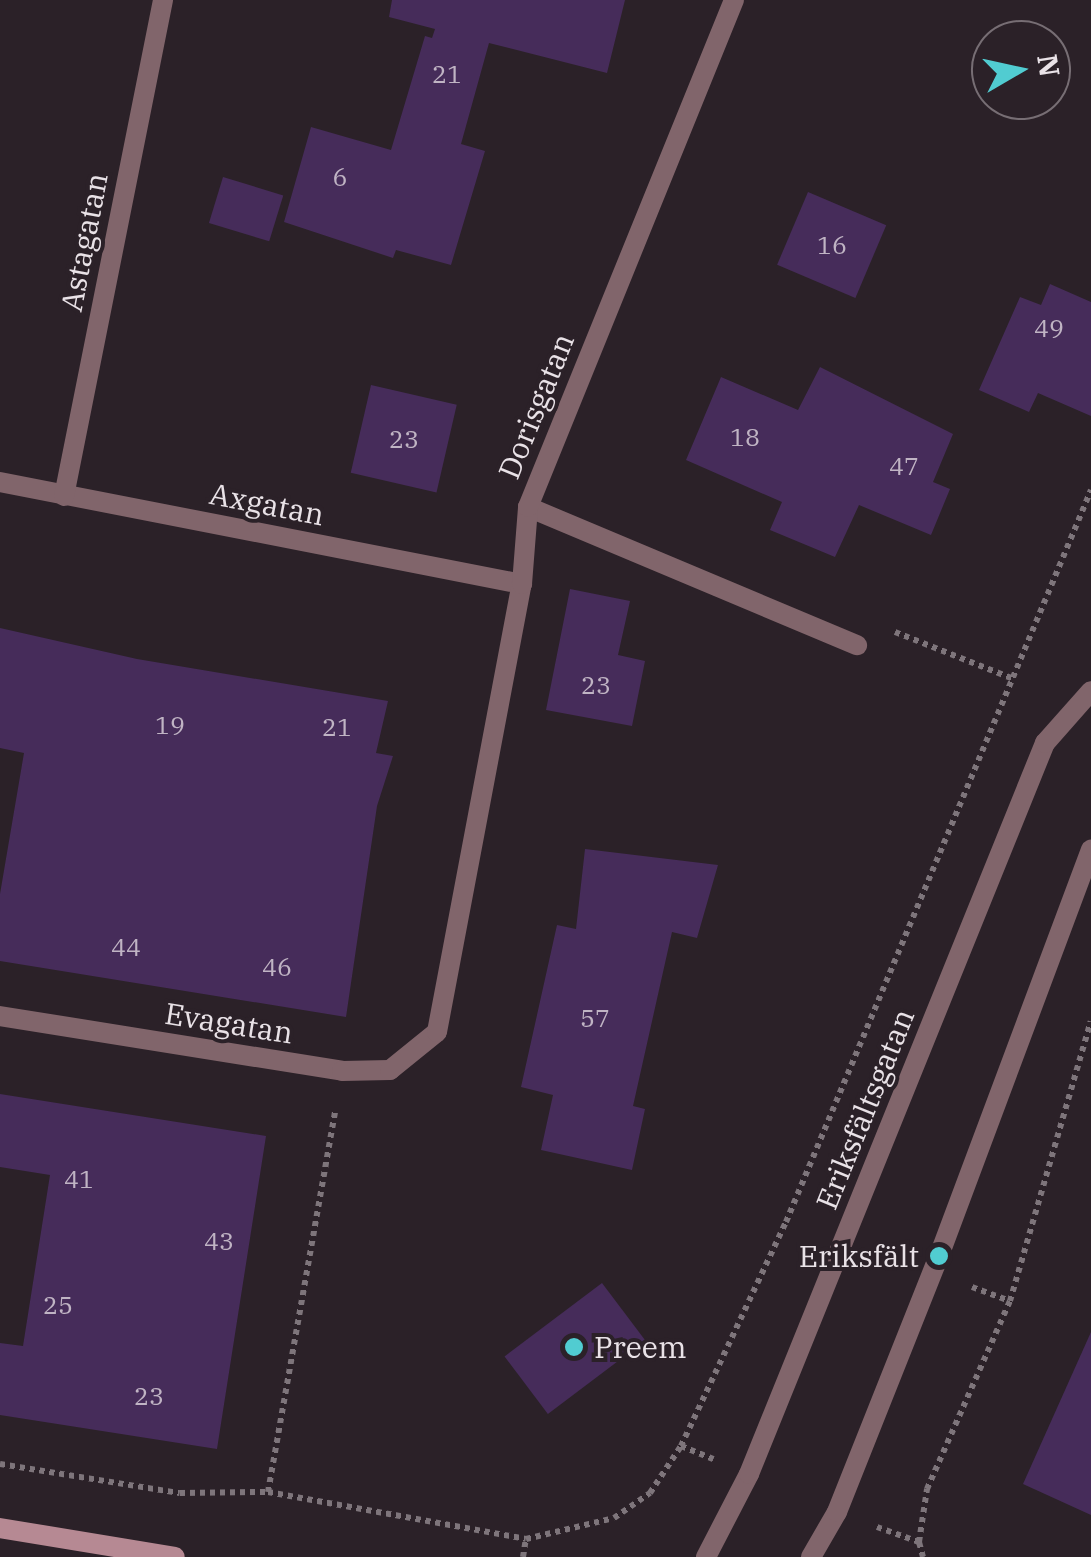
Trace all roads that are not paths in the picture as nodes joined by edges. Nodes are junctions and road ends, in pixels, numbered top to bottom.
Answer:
1 (163, 0) edge
2 (734, 0) edge
3 (0, 482) edge
4 (64, 496) junction
5 (528, 506) junction
6 (522, 584) junction
7 (856, 645) road end
8 (1091, 691) edge
9 (1091, 850) edge
10 (0, 1016) edge
11 (437, 1032) joint
12 (0, 1528) edge
13 (175, 1557) edge
14 (706, 1557) edge
15 (812, 1557) edge

1 - 4 street, Astagatan
2 - 5 street, Dorisgatan
3 - 4 street, Axgatan
4 - 6 street, Axgatan
5 - 6 street, Dorisgatan
5 - 7 street
6 - 11 street, Dorisgatan
8 - 14 street, Eriksfältsgatan
9 - 15 street
10 - 11 street, Evagatan
12 - 13 main road

